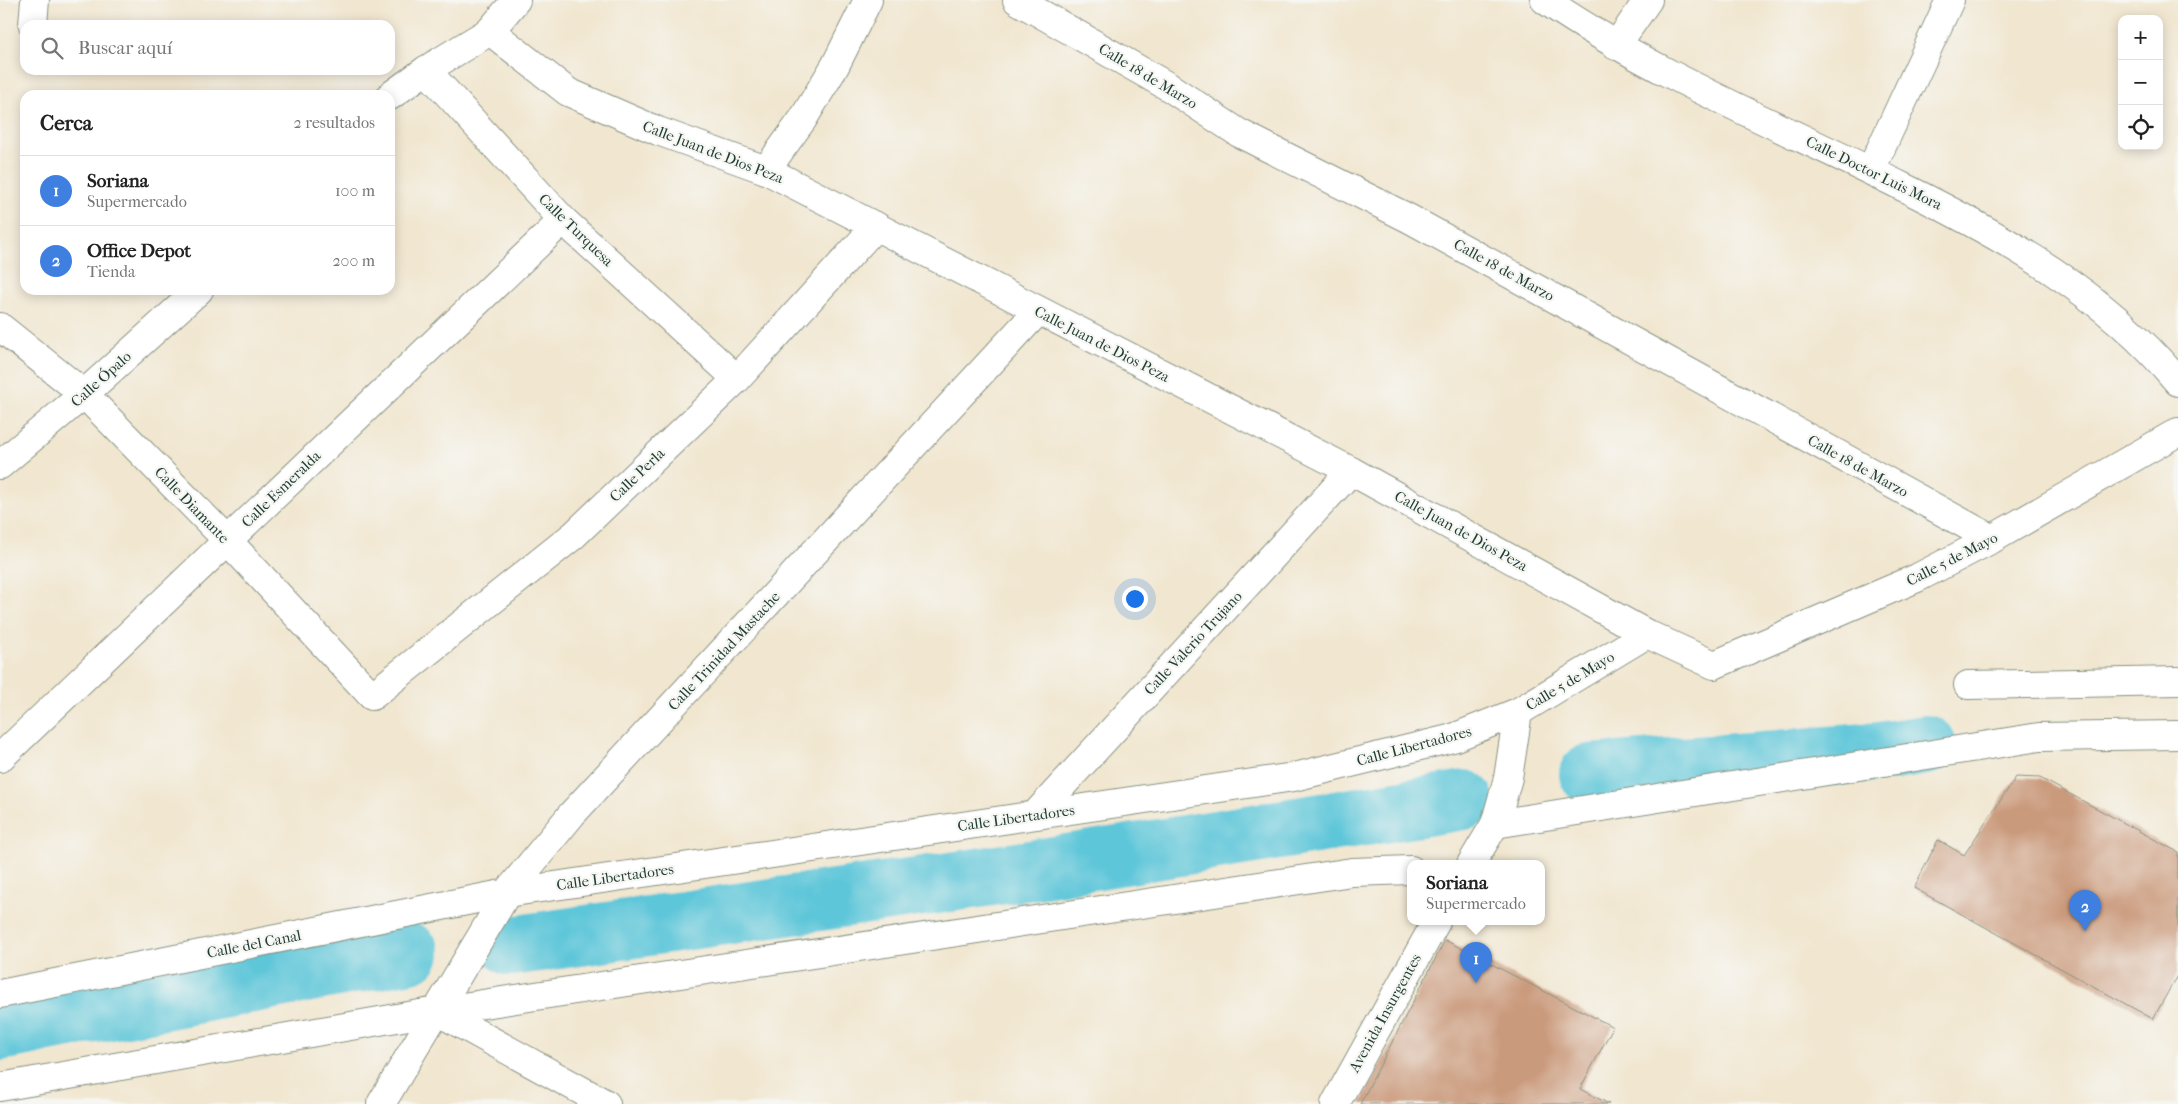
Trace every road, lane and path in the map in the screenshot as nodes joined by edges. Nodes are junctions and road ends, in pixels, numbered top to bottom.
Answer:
1 (35, 0) edge
2 (516, 0) edge
3 (868, 0) edge
4 (1017, 0) edge
5 (1545, 0) edge
6 (1648, 0) edge
7 (1950, 0) edge
8 (33, 20) edge
9 (490, 31) junction
10 (1616, 46) junction
11 (426, 70) junction
12 (395, 92) edge
13 (766, 170) junction
14 (1871, 170) junction
15 (563, 220) junction
16 (876, 226) junction
17 (193, 295) edge
18 (1038, 311) junction
19 (0, 327) edge
20 (737, 378) junction
21 (2178, 382) edge
22 (84, 394) junction
23 (2178, 432) edge
24 (0, 465) edge
25 (1351, 471) junction
26 (1992, 539) junction
27 (227, 540) junction
28 (1648, 634) junction
29 (1714, 665) joint
30 (2178, 681) edge
31 (1968, 685) dead end
32 (372, 696) joint
33 (1518, 712) junction
34 (2178, 735) edge
35 (0, 758) edge
36 (1035, 815) junction
37 (1495, 824) junction
38 (1473, 860) edge
39 (1407, 870) edge
40 (507, 893) junction
41 (1434, 925) edge
42 (0, 994) edge
43 (437, 1011) junction
44 (0, 1087) edge
45 (381, 1104) edge
46 (606, 1104) edge
47 (1335, 1104) edge

1 - 8 street
2 - 9 street
3 - 13 street
4 - 26 street, Calle 18 de Marzo
5 - 10 street, Calle Doctor Luis Mora
6 - 10 street
7 - 14 street
9 - 11 street
9 - 13 street, Calle Juan de Dios Peza
10 - 14 street, Calle Doctor Luis Mora
11 - 12 street
11 - 15 street, Calle Turquesa
13 - 16 street, Calle Juan de Dios Peza
14 - 21 street, Calle Doctor Luis Mora
15 - 20 street, Calle Turquesa
15 - 27 street, Calle Esmeralda
16 - 18 street, Calle Juan de Dios Peza
16 - 20 street, Calle Perla
17 - 22 street, Calle Ópalo
18 - 25 street, Calle Juan de Dios Peza
18 - 40 street, Calle Trinidad Mastache
19 - 22 street, Calle Diamante
20 - 32 street, Calle Perla
22 - 24 street, Calle Ópalo
22 - 27 street, Calle Diamante
23 - 26 street, Calle 5 de Mayo
25 - 28 street, Calle Juan de Dios Peza
25 - 36 street, Calle Valerio Trujano
26 - 29 street, Calle 5 de Mayo
27 - 32 street, Calle Diamante
27 - 35 street, Calle Esmeralda
28 - 29 street, Calle Juan de Dios Peza
28 - 33 street, Calle 5 de Mayo
30 - 31 street
33 - 36 street, Calle Libertadores
33 - 37 street
34 - 37 street
36 - 40 street, Calle Libertadores
37 - 38 street
39 - 43 street
40 - 42 street, Calle del Canal
40 - 43 street, Calle Trinidad Mastache
41 - 47 street, Avenida Insurgentes
43 - 44 street
43 - 45 street, Calle Trinidad Mastache
43 - 46 street

